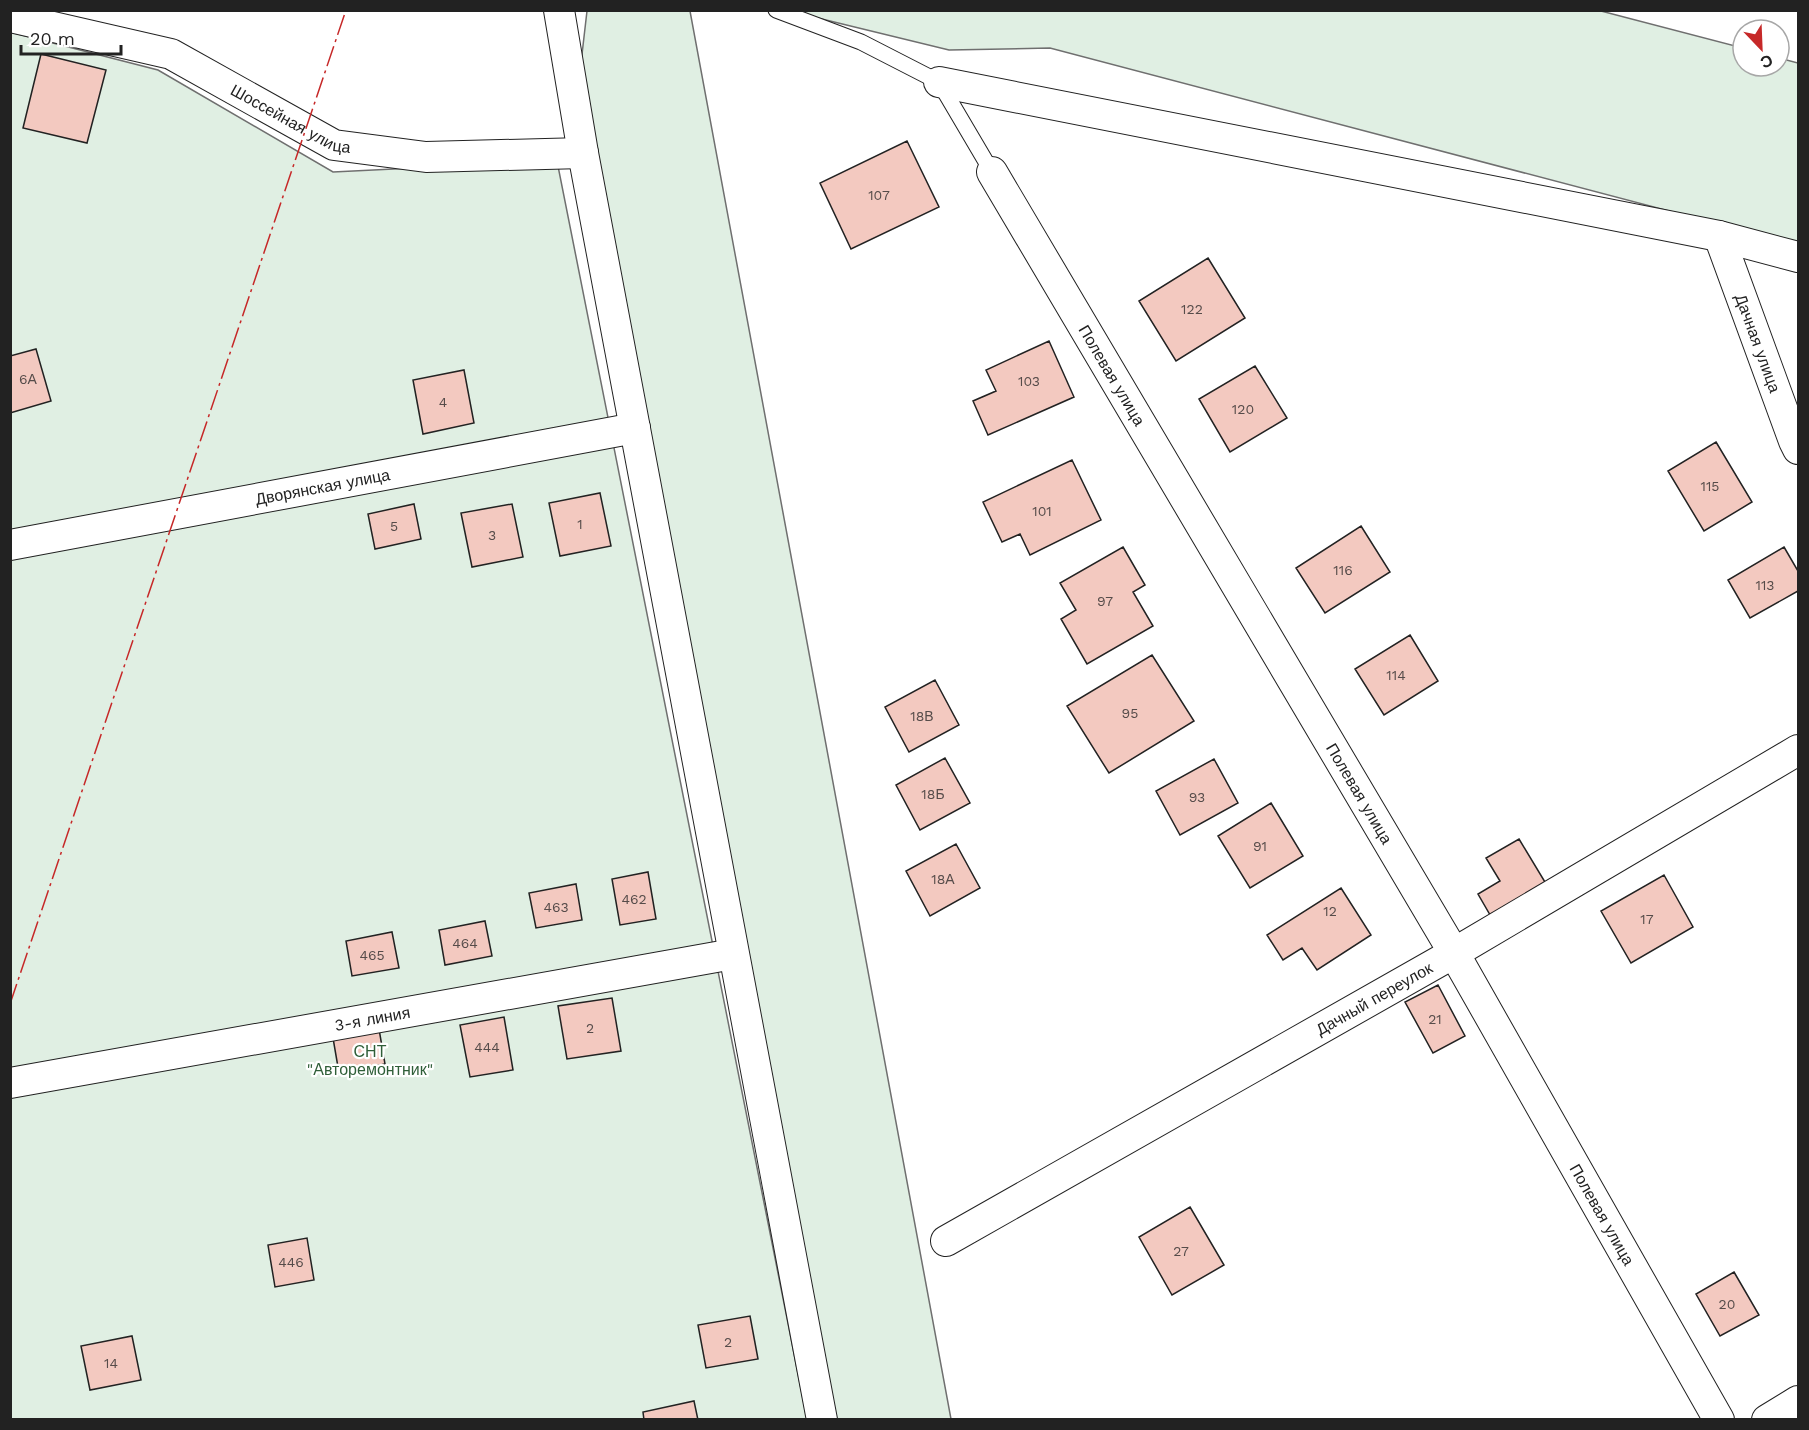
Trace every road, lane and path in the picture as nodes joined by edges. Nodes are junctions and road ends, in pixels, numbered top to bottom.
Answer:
1 (559, 10) edge
2 (776, 10) edge
3 (10, 17) edge
4 (939, 82) junction
5 (583, 153) junction
6 (992, 172) joint
7 (1719, 236) junction
8 (1798, 257) edge
9 (635, 428) junction
10 (1798, 449) edge
11 (10, 545) edge
12 (1798, 750) edge
13 (1454, 953) junction
14 (733, 954) junction
15 (10, 1083) edge
16 (946, 1241) dead end
17 (1798, 1401) edge
18 (822, 1419) edge
19 (1719, 1419) edge
20 (1767, 1419) edge

1 - 5 street
2 - 4 lane
3 - 5 street, Шоссейная улица
4 - 6 lane
4 - 7 street
5 - 9 street
6 - 13 street, Полевая улица
7 - 8 street
7 - 10 street, Дачная улица
9 - 11 street, Дворянская улица
9 - 14 street
12 - 13 street, Дачный переулок
13 - 16 street, Дачный переулок
13 - 19 street, Полевая улица
14 - 15 street, 3-я линия
14 - 18 street
17 - 20 street

